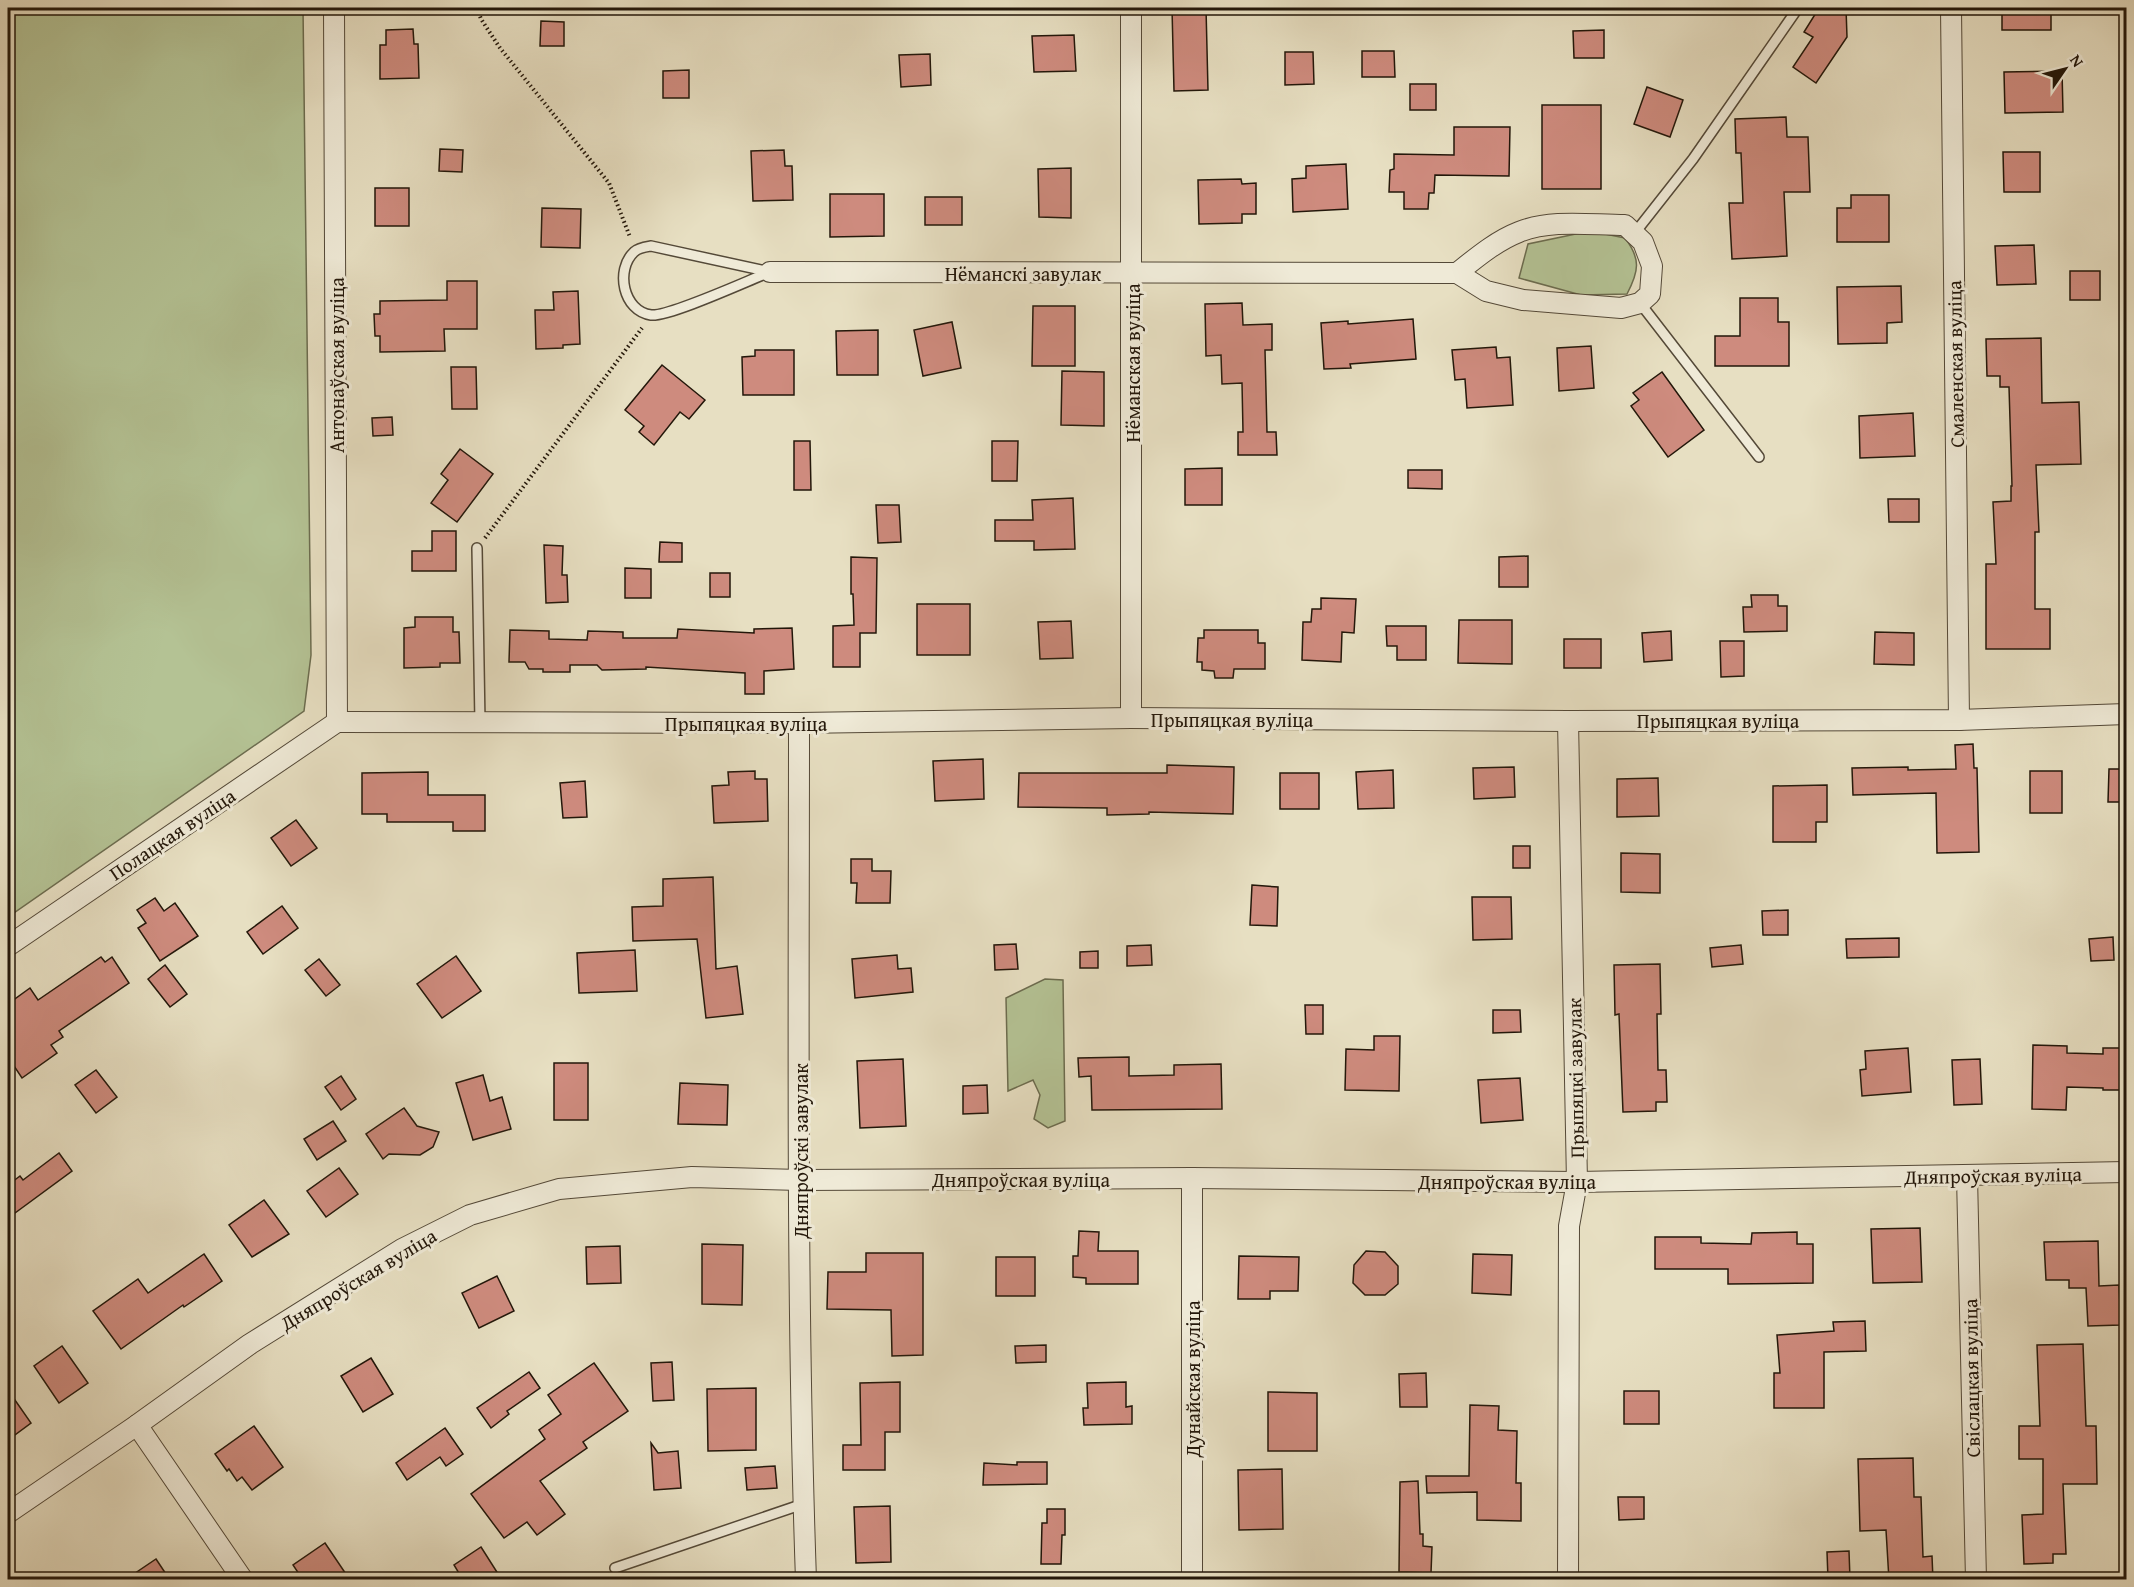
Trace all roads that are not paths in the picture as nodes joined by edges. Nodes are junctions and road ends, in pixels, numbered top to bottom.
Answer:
1 (334, 8) edge
2 (1131, 8) edge
3 (1798, 8) edge
4 (1951, 8) edge
5 (1634, 234) junction
6 (770, 272) junction
7 (1132, 273) junction
8 (1457, 273) junction
9 (1640, 303) junction
10 (1759, 457) dead end
11 (477, 548) road end
12 (2127, 714) edge
13 (1131, 718) junction
14 (1959, 720) junction
15 (1568, 721) junction
16 (337, 722) junction
17 (480, 723) junction
18 (799, 723) junction
19 (8, 945) edge
20 (2127, 1172) edge
21 (1967, 1176) junction
22 (1192, 1178) junction
23 (800, 1180) junction
24 (1577, 1182) junction
25 (137, 1425) junction
26 (803, 1504) junction
27 (8, 1514) edge
28 (615, 1568) dead end
29 (243, 1580) edge
30 (806, 1580) edge
31 (1192, 1580) edge
32 (1568, 1580) edge
33 (1976, 1580) edge

1 - 16 street, Антонаўская вуліца
2 - 7 street, Нёманская вуліца
3 - 5 lane
4 - 14 street, Смаленская вуліца
5 - 8 street
5 - 9 street
6 - 6 lane
6 - 7 street, Нёманскі завулак
7 - 8 street, Нёманскі завулак
7 - 13 street, Нёманская вуліца
8 - 9 street
9 - 10 lane
11 - 17 lane
12 - 14 street, Прыпяцкая вуліца
13 - 15 street, Прыпяцкая вуліца
13 - 18 street, Прыпяцкая вуліца
14 - 15 street, Прыпяцкая вуліца
15 - 24 street, Прыпяцкі завулак
16 - 17 street, Прыпяцкая вуліца
16 - 19 street, Полацкая вуліца
17 - 18 street, Прыпяцкая вуліца
18 - 23 street, Дняпроўскі завулак
20 - 21 street, Дняпроўская вуліца
21 - 24 street, Дняпроўская вуліца
21 - 33 street, Свіслацкая вуліца
22 - 23 street, Дняпроўская вуліца
22 - 24 street, Дняпроўская вуліца
22 - 31 street, Дунайская вуліца
23 - 25 street, Дняпроўская вуліца
23 - 26 street, Дняпроўскі завулак
24 - 32 street, Прыпяцкі завулак
25 - 27 street, Дняпроўская вуліца
25 - 29 street
26 - 28 lane
26 - 30 street, Дняпроўскі завулак

